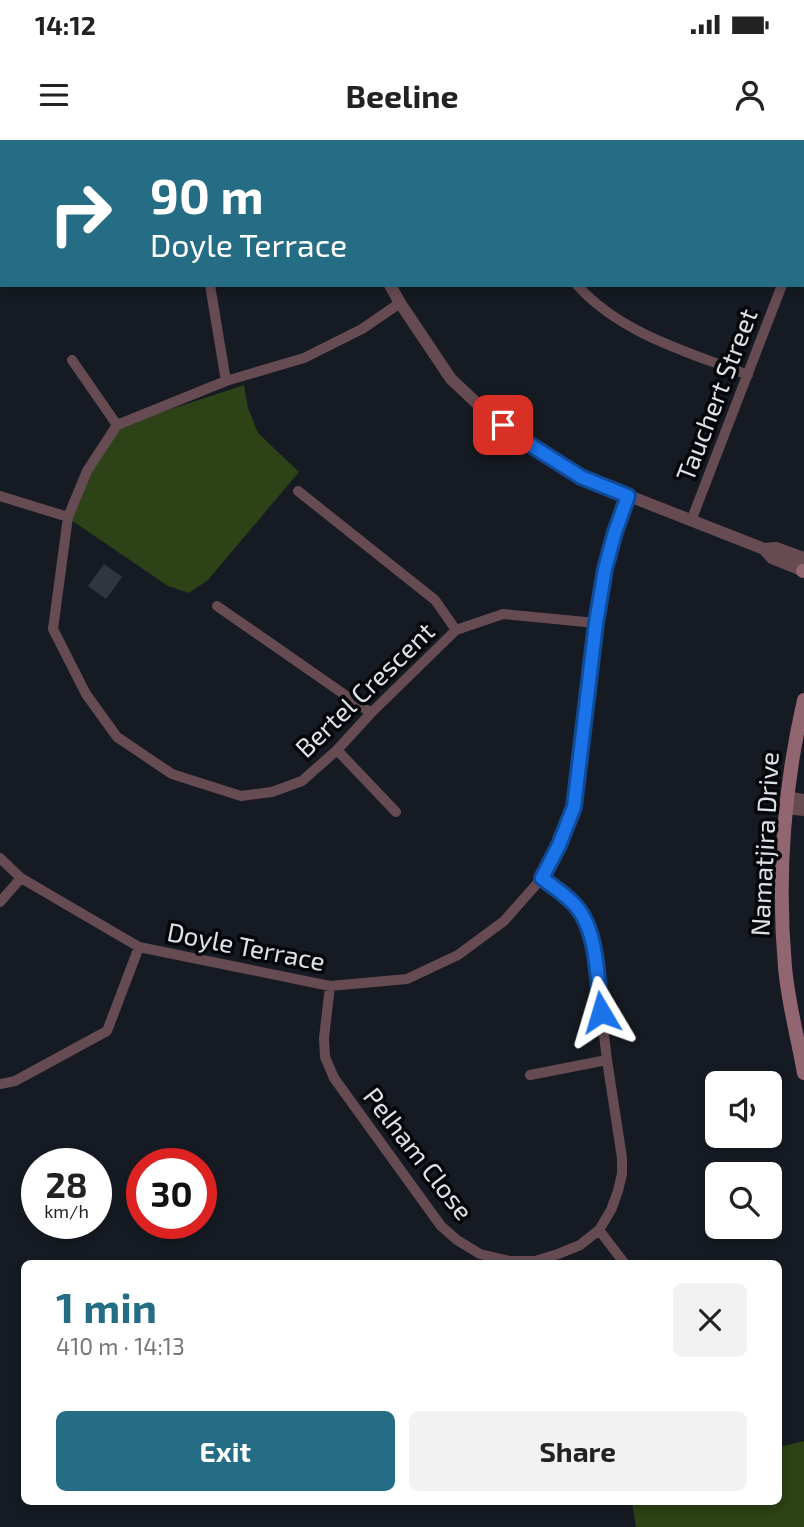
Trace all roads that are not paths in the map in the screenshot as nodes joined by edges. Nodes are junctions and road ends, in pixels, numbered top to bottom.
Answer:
1 (210, 287) edge
2 (391, 287) edge
3 (579, 287) edge
4 (781, 287) edge
5 (400, 303) junction
6 (72, 359) dead end
7 (748, 375) junction
8 (226, 381) junction
9 (117, 425) junction
10 (298, 491) dead end
11 (0, 496) edge
12 (628, 496) junction
13 (68, 517) junction
14 (691, 521) junction
15 (804, 568) edge
16 (217, 606) dead end
17 (596, 623) junction
18 (456, 630) junction
19 (804, 700) edge
20 (371, 713) junction
21 (337, 750) junction
22 (804, 800) edge
23 (787, 802) junction
24 (804, 810) edge
25 (396, 812) dead end
26 (0, 858) edge
27 (21, 878) junction
28 (542, 878) junction
29 (0, 902) edge
30 (139, 947) junction
31 (330, 986) junction
32 (607, 1060) junction
33 (804, 1073) edge
34 (530, 1075) dead end
35 (0, 1084) edge
36 (599, 1230) junction
37 (505, 1260) edge
38 (537, 1260) edge
39 (622, 1260) edge

1 - 8 street
2 - 5 street
3 - 7 street
4 - 7 street, Tauchert Street
5 - 8 street
5 - 12 street
6 - 9 street
7 - 14 street, Tauchert Street
8 - 9 street
9 - 13 street, Bertel Crescent
10 - 18 street
11 - 13 street
12 - 14 street
12 - 17 street, Doyle Terrace
13 - 21 street, Bertel Crescent
14 - 15 street
16 - 20 street
17 - 18 street, Bertel Crescent
17 - 28 street, Doyle Terrace
18 - 20 street, Bertel Crescent
19 - 23 main road, Namatjira Drive
20 - 21 street, Bertel Crescent
21 - 25 street
22 - 23 street
23 - 24 street
23 - 33 main road, Namatjira Drive
26 - 27 street, Doyle Terrace
27 - 29 street
27 - 30 street, Doyle Terrace
28 - 31 street, Doyle Terrace
28 - 32 street, Pelham Close
30 - 31 street, Doyle Terrace
30 - 35 street
31 - 37 street, Pelham Close
32 - 34 street
32 - 36 street, Pelham Close
36 - 38 street, Pelham Close
36 - 39 street

